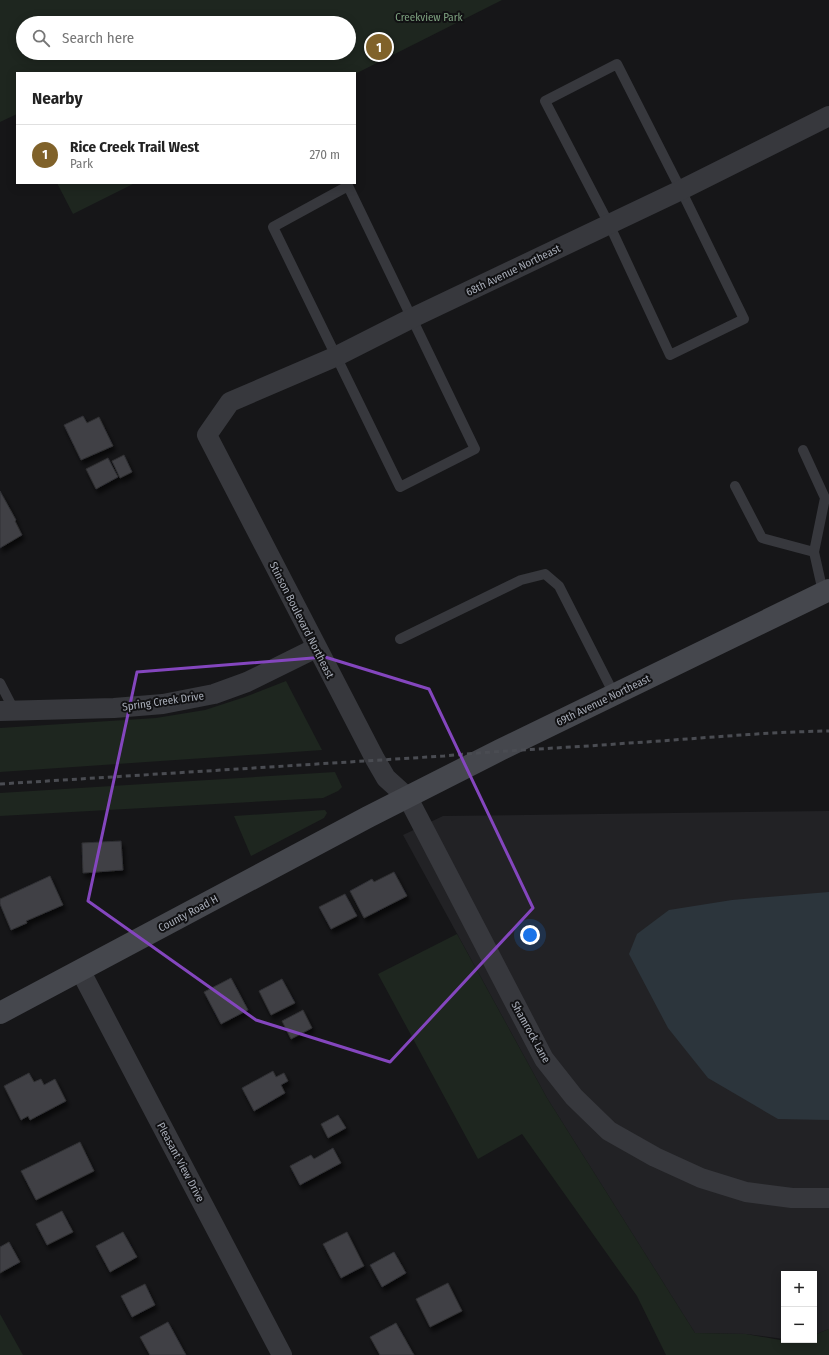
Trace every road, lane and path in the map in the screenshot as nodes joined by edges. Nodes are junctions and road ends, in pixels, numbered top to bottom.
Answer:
1 (829, 116) edge
2 (681, 190) junction
3 (609, 224) junction
4 (412, 318) junction
5 (337, 356) junction
6 (206, 435) joint
7 (802, 450) dead end
8 (735, 486) dead end
9 (814, 552) junction
10 (826, 591) edge
11 (400, 640) dead end
12 (316, 648) junction
13 (0, 683) edge
14 (614, 694) junction
15 (7, 711) edge
16 (408, 798) junction
17 (377, 813) joint
18 (80, 970) junction
19 (0, 1014) edge
20 (829, 1198) edge
21 (282, 1355) edge

1 - 2 street, 68th Avenue Northeast
2 - 3 street, 68th Avenue Northeast
2 - 3 lane
2 - 3 lane
3 - 4 street, 68th Avenue Northeast
4 - 5 street, 68th Avenue Northeast
4 - 5 lane
4 - 5 lane
5 - 6 street, 68th Avenue Northeast
6 - 12 street, Stinson Boulevard Northeast
7 - 9 lane
8 - 9 lane
9 - 10 lane
10 - 14 street, 69th Avenue Northeast
11 - 14 lane
12 - 15 street, Spring Creek Drive
12 - 16 street, Stinson Boulevard Northeast
13 - 15 lane
14 - 16 street, 69th Avenue Northeast
16 - 17 street, 69th Avenue Northeast
16 - 20 street, Shamrock Lane
17 - 18 street, County Road H
18 - 19 street, County Road H
18 - 21 street, Pleasant View Drive

